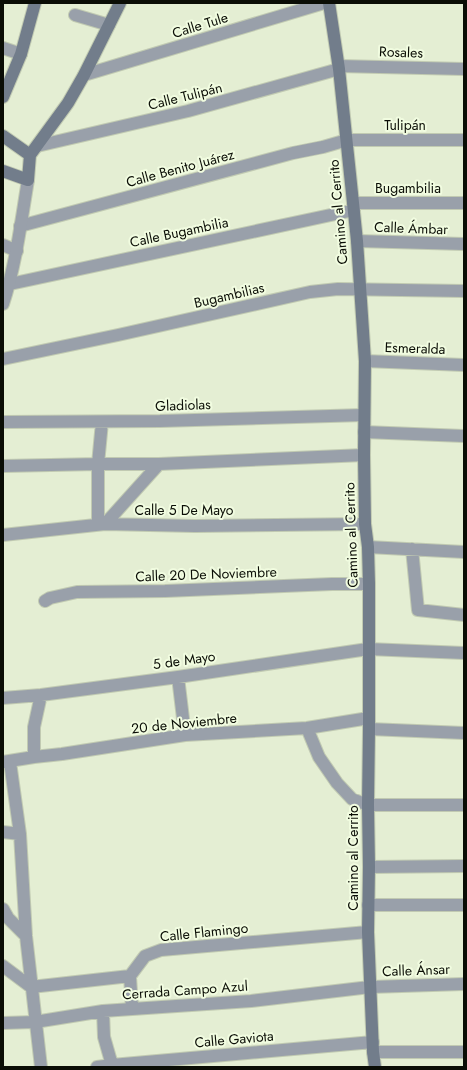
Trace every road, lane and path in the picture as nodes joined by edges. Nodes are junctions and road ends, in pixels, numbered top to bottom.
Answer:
1 (35, 3) edge
2 (120, 3) edge
3 (324, 3) edge
4 (329, 3) edge
5 (75, 15) dead end
6 (109, 25) junction
7 (3, 48) edge
8 (21, 54) junction
9 (338, 68) junction
10 (464, 69) edge
11 (84, 75) junction
12 (3, 97) edge
13 (3, 136) edge
14 (347, 140) junction
15 (464, 140) edge
16 (34, 151) junction
17 (3, 171) edge
18 (28, 180) junction
19 (464, 203) edge
20 (353, 206) junction
21 (20, 226) junction
22 (357, 241) junction
23 (464, 244) edge
24 (3, 245) edge
25 (17, 250) junction
26 (10, 284) junction
27 (360, 289) junction
28 (464, 291) edge
29 (3, 304) edge
30 (3, 359) edge
31 (365, 361) junction
32 (464, 365) edge
33 (364, 415) junction
34 (3, 422) edge
35 (102, 422) junction
36 (364, 432) junction
37 (464, 436) edge
38 (364, 454) junction
39 (98, 464) junction
40 (159, 464) junction
41 (3, 466) edge
42 (365, 524) junction
43 (101, 525) junction
44 (3, 535) edge
45 (368, 548) junction
46 (412, 550) junction
47 (464, 552) edge
48 (368, 584) junction
49 (45, 601) dead end
50 (464, 615) edge
51 (368, 649) junction
52 (464, 653) edge
53 (178, 677) junction
54 (41, 694) junction
55 (3, 698) edge
56 (369, 723) junction
57 (307, 728) junction
58 (464, 733) edge
59 (185, 735) junction
60 (34, 757) junction
61 (7, 762) edge
62 (368, 804) junction
63 (464, 805) edge
64 (3, 832) edge
65 (20, 834) junction
66 (464, 866) edge
67 (369, 867) junction
68 (368, 905) junction
69 (464, 905) edge
70 (3, 909) edge
71 (368, 932) junction
72 (26, 936) junction
73 (3, 966) edge
74 (130, 976) junction
75 (464, 984) edge
76 (31, 987) junction
77 (370, 987) junction
78 (132, 1009) junction
79 (103, 1011) junction
80 (35, 1022) junction
81 (3, 1023) edge
82 (373, 1047) junction
83 (464, 1052) edge
84 (112, 1065) junction
85 (40, 1067) edge
86 (98, 1067) edge
87 (375, 1067) edge

1 - 8 main road
2 - 6 main road
3 - 11 street, Calle Tule
4 - 9 main road, Camino al Cerrito
5 - 6 street
6 - 11 main road
7 - 8 street
8 - 12 main road
9 - 10 street, Rosales
9 - 14 main road, Camino al Cerrito
9 - 16 street, Calle Tulipán
11 - 16 main road
13 - 16 main road
14 - 15 street, Tulipán
14 - 20 main road, Camino al Cerrito
14 - 21 street, Calle Benito Juárez
16 - 18 main road
17 - 18 main road
18 - 21 street
19 - 20 street, Bugambilia
20 - 22 main road, Camino al Cerrito
20 - 26 street, Calle Bugambilia
21 - 25 street
22 - 23 street, Calle Ámbar
22 - 27 main road, Camino al Cerrito
24 - 25 street
25 - 26 street
26 - 29 street
27 - 28 street, Bugambilias
27 - 30 street, Bugambilias
27 - 31 main road, Camino al Cerrito
31 - 32 street, Esmeralda
31 - 33 main road, Camino al Cerrito
33 - 35 street, Gladiolas
33 - 36 main road, Camino al Cerrito
34 - 35 street, Gladiolas
35 - 39 street
36 - 37 street
36 - 38 main road, Camino al Cerrito
38 - 40 street
38 - 42 main road, Camino al Cerrito
39 - 40 street
39 - 41 street
39 - 43 street
40 - 43 street
42 - 43 street, Calle 5 De Mayo
42 - 45 main road, Camino al Cerrito
43 - 44 street, Calle 5 De Mayo
45 - 46 street
45 - 48 main road, Camino al Cerrito
46 - 47 street
46 - 50 street
48 - 49 street, Calle 20 De Noviembre
48 - 51 main road, Camino al Cerrito
51 - 52 street, 5 de Mayo
51 - 53 street, 5 de Mayo
51 - 56 main road, Camino al Cerrito
53 - 54 street, 5 de Mayo
53 - 59 street
54 - 55 street, 5 de Mayo
54 - 60 street
56 - 57 street, 20 de Noviembre
56 - 58 street, 20 de Noviembre
56 - 62 main road, Camino al Cerrito
57 - 59 street, 20 de Noviembre
57 - 62 street
59 - 60 street, 20 de Noviembre
60 - 61 street, 20 de Noviembre
61 - 65 street
62 - 63 street
62 - 67 main road, Camino al Cerrito
64 - 65 street
65 - 72 street
66 - 67 street
67 - 68 main road, Camino al Cerrito
68 - 69 street
68 - 71 main road, Camino al Cerrito
70 - 72 street
71 - 74 street, Calle Flamingo
71 - 77 main road, Camino al Cerrito
72 - 76 street
73 - 76 street
74 - 76 street
74 - 78 street
75 - 77 street, Calle Ánsar
76 - 80 street
77 - 78 street, Cerrada Campo Azul
77 - 82 main road, Camino al Cerrito
78 - 79 street, Cerrada Campo Azul
79 - 80 street, Cerrada Campo Azul
79 - 84 street
80 - 81 street, Cerrada Campo Azul
80 - 85 street
82 - 83 street, Calle Gaviota
82 - 84 street, Calle Gaviota
82 - 87 main road, Camino al Cerrito
84 - 86 street, Calle Gaviota

